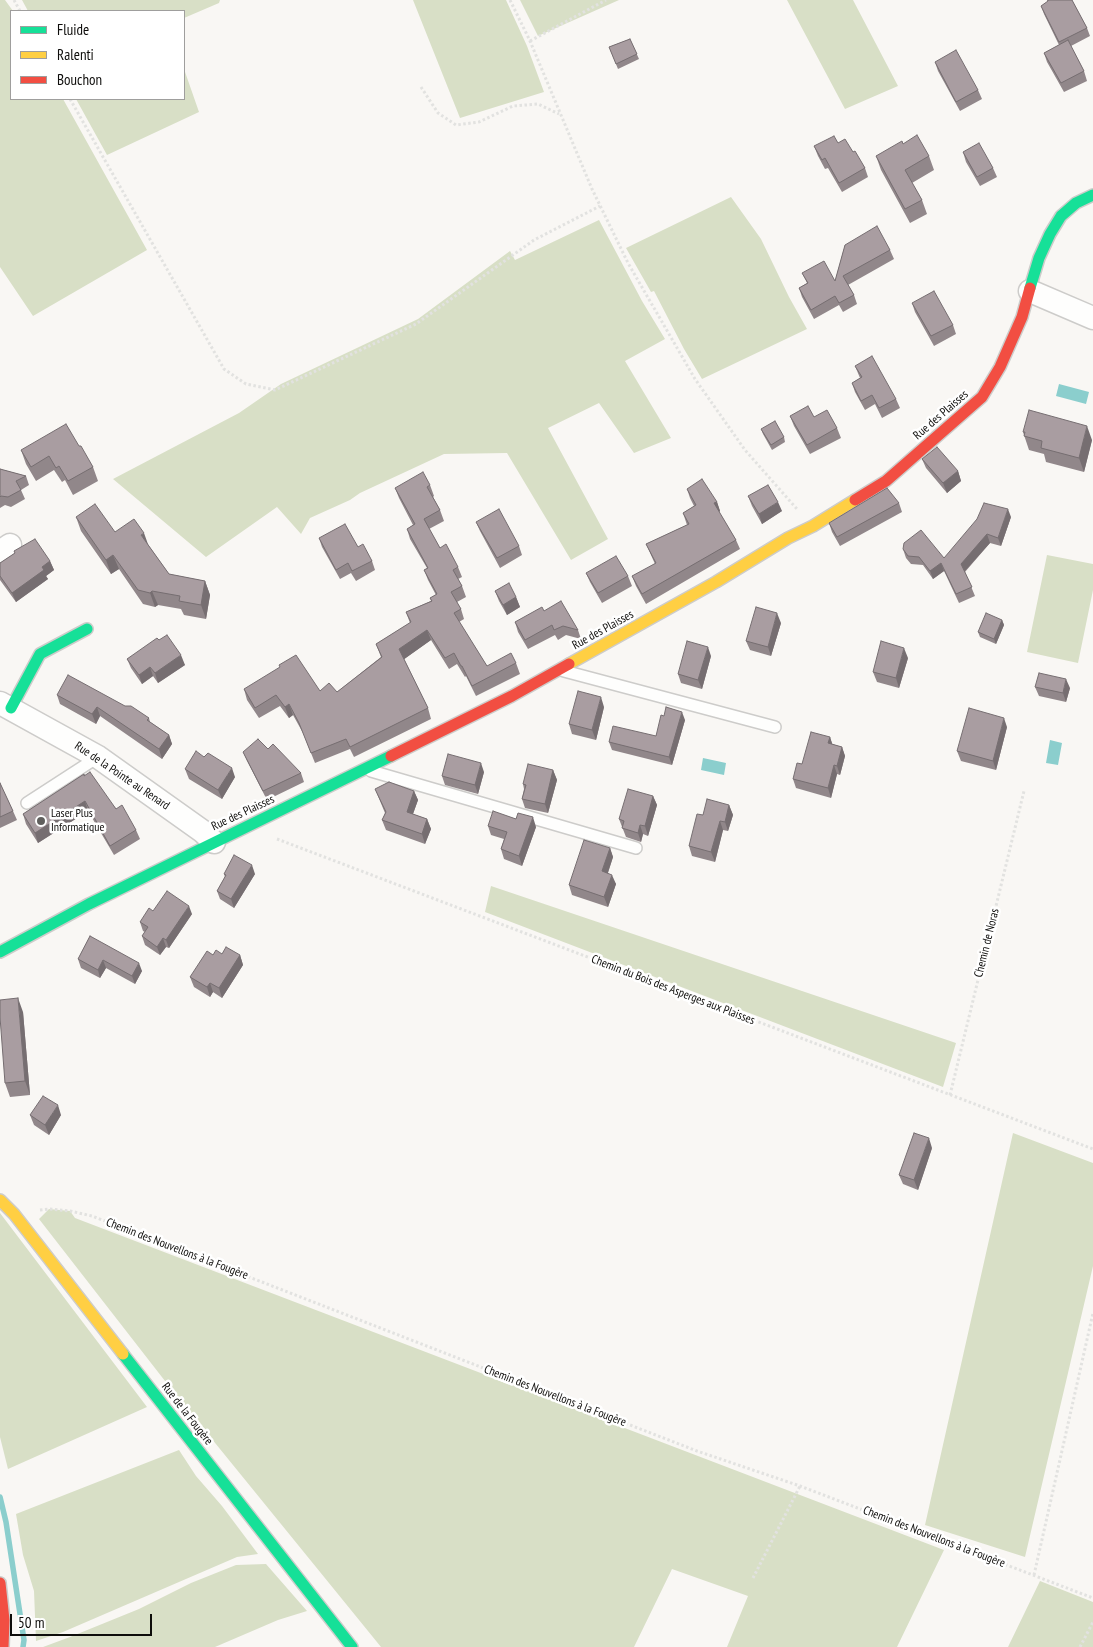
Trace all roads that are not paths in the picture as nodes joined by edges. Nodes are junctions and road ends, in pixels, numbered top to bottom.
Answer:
1 (1093, 195) edge
2 (1030, 291) junction
3 (1093, 318) edge
4 (87, 629) dead end
5 (560, 670) junction
6 (6, 705) edge
7 (775, 727) dead end
8 (98, 756) junction
9 (365, 769) junction
10 (27, 803) dead end
11 (214, 842) junction
12 (636, 848) dead end
13 (0, 952) edge
14 (0, 1200) edge
15 (0, 1583) edge
16 (3, 1647) edge
17 (352, 1647) edge

1 - 2 street, Rue des Plaisses
2 - 3 street
2 - 5 street, Rue des Plaisses
4 - 6 street
5 - 7 lane
5 - 9 street, Rue des Plaisses
6 - 8 street, Rue de la Pointe au Renard
8 - 10 lane
8 - 11 street, Rue de la Pointe au Renard
9 - 11 street, Rue des Plaisses
9 - 12 lane
11 - 13 street, Rue des Plaisses
14 - 17 street, Rue de la Fougère
15 - 16 street

